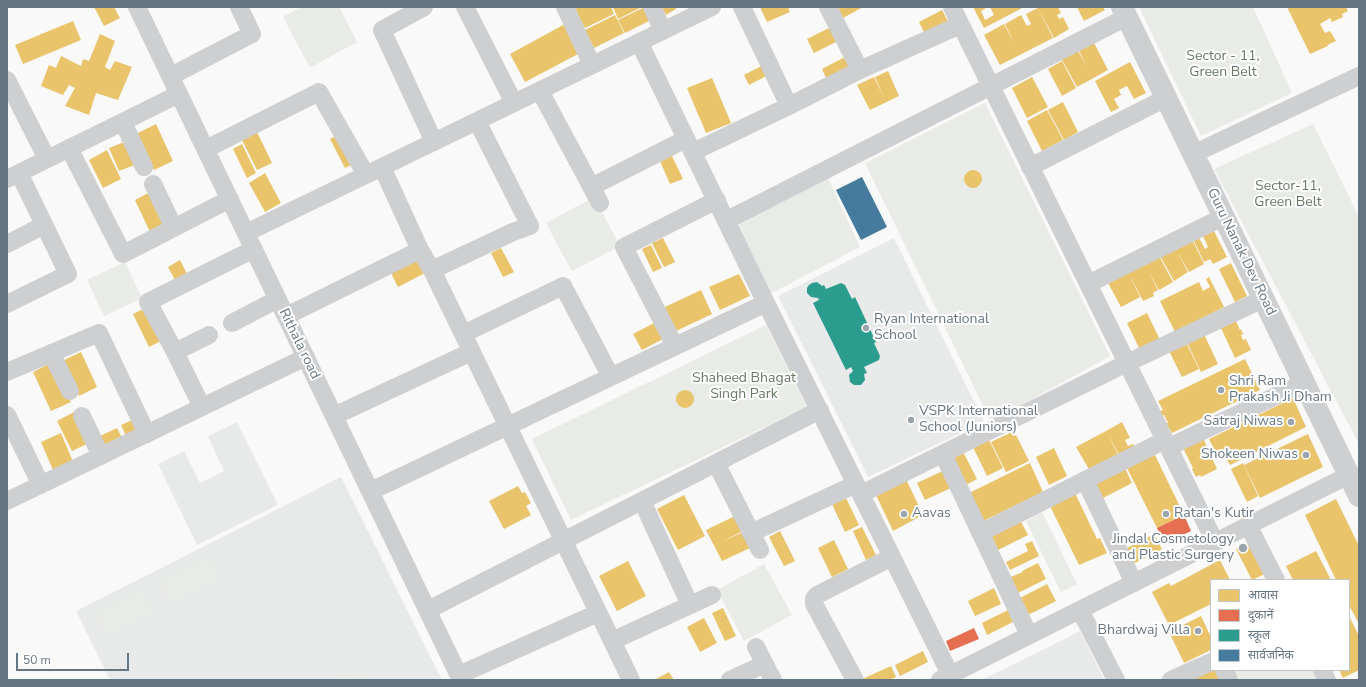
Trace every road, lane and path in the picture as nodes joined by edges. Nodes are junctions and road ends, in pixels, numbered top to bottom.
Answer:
1 (137, 7) edge
2 (239, 7) edge
3 (424, 7) edge
4 (465, 7) edge
5 (564, 7) edge
6 (652, 7) edge
7 (712, 7) edge
8 (742, 7) edge
9 (828, 7) edge
10 (952, 7) edge
11 (1125, 12) edge
12 (960, 25) junction
13 (663, 31) junction
14 (639, 42) junction
15 (592, 65) junction
16 (860, 70) junction
17 (171, 76) junction
18 (1359, 76) edge
19 (7, 80) edge
20 (990, 87) junction
21 (540, 91) junction
22 (179, 94) junction
23 (1166, 98) junction
24 (514, 103) junction
25 (789, 106) junction
26 (477, 121) junction
27 (123, 122) junction
28 (434, 142) junction
29 (690, 146) junction
30 (69, 148) junction
31 (206, 149) junction
32 (1193, 154) junction
33 (47, 159) junction
34 (144, 167) dead end
35 (1030, 167) junction
36 (374, 171) junction
37 (13, 176) edge
38 (153, 184) dead end
39 (591, 187) junction
40 (230, 199) junction
41 (717, 200) junction
42 (600, 203) dead end
43 (1223, 217) junction
44 (726, 220) junction
45 (44, 225) junction
46 (174, 228) junction
47 (246, 233) junction
48 (7, 244) edge
49 (254, 249) junction
50 (420, 250) junction
51 (432, 270) junction
52 (1088, 284) junction
53 (278, 299) junction
54 (1264, 299) junction
55 (766, 303) junction
56 (7, 304) edge
57 (286, 316) junction
58 (232, 323) dead end
59 (463, 334) junction
60 (209, 335) dead end
61 (675, 346) junction
62 (51, 352) junction
63 (175, 352) junction
64 (471, 352) junction
65 (306, 357) junction
66 (1127, 364) junction
67 (7, 372) edge
68 (611, 377) junction
69 (1305, 382) junction
70 (70, 391) dead end
71 (202, 407) junction
72 (820, 410) junction
73 (82, 416) dead end
74 (334, 416) junction
75 (9, 424) edge
76 (508, 426) junction
77 (147, 434) junction
78 (1167, 443) junction
79 (943, 454) junction
80 (101, 456) junction
81 (716, 463) junction
82 (1349, 475) junction
83 (1085, 480) junction
84 (41, 485) junction
85 (859, 489) junction
86 (370, 491) junction
87 (1359, 496) edge
88 (7, 501) edge
89 (642, 501) junction
90 (1248, 525) junction
91 (751, 533) junction
92 (980, 533) junction
93 (564, 541) junction
94 (1215, 542) junction
95 (760, 550) dead end
96 (892, 557) junction
97 (1275, 579) edge
98 (1134, 583) junction
99 (712, 595) dead end
100 (690, 605) junction
101 (428, 610) junction
102 (1080, 610) junction
103 (598, 612) junction
104 (1029, 635) junction
105 (612, 641) junction
106 (756, 647) dead end
107 (1210, 662) edge
108 (764, 664) junction
109 (1224, 671) edge
110 (460, 677) edge
111 (945, 677) edge
112 (631, 680) edge
113 (730, 680) edge
114 (773, 680) edge
115 (855, 680) edge
116 (1116, 680) edge
117 (1171, 680) edge
118 (1229, 680) edge

1 - 17 street, Rithala road
2 - 17 street
3 - 28 street
4 - 24 street
5 - 15 street
6 - 13 street
7 - 13 street
8 - 25 street
9 - 16 street
10 - 12 street
11 - 20 street
11 - 23 street, Guru Nanak Dev Road
12 - 16 street
12 - 20 street
13 - 14 street
14 - 15 street
14 - 29 street
15 - 21 street
16 - 25 street
17 - 22 street, Rithala road
18 - 32 street
19 - 33 street
20 - 35 street
20 - 44 street
21 - 24 street
21 - 39 street
22 - 27 street
22 - 31 street, Rithala road
23 - 32 street, Guru Nanak Dev Road
23 - 35 street
24 - 26 street
25 - 29 street
26 - 28 street
26 - 51 street
27 - 30 street
27 - 34 street
28 - 36 street
29 - 39 street
29 - 41 street
30 - 33 street
30 - 46 street
31 - 36 street
31 - 40 street, Rithala road
32 - 43 street, Guru Nanak Dev Road
33 - 37 street
35 - 52 street
36 - 47 street
36 - 50 street
37 - 45 street
38 - 46 street
39 - 42 street
40 - 46 street
40 - 47 street, Rithala road
41 - 44 street
41 - 61 street
43 - 52 street
43 - 54 street, Guru Nanak Dev Road
44 - 55 street
45 - 48 street
45 - 56 street
47 - 49 street, Rithala road
49 - 53 street, Rithala road
49 - 63 street
50 - 51 street
50 - 57 street
51 - 59 street
52 - 66 street
53 - 57 street, Rithala road
53 - 58 street
54 - 66 street
54 - 69 street, Guru Nanak Dev Road
55 - 61 street
55 - 72 street
57 - 65 street, Rithala road
59 - 64 street
59 - 68 street
60 - 63 street
61 - 68 street
62 - 67 street
62 - 70 street
62 - 77 street
63 - 71 street
64 - 74 street
64 - 76 street
65 - 71 street
65 - 74 street, Rithala road
66 - 78 street
66 - 79 street
68 - 76 street
69 - 78 street
69 - 82 street, Guru Nanak Dev Road
71 - 77 street
72 - 81 street
72 - 85 street
73 - 80 street
74 - 86 street, Rithala road
75 - 84 street
76 - 86 street
76 - 93 street
77 - 80 street
78 - 83 street
78 - 94 street
79 - 85 street
79 - 92 street
80 - 84 street
81 - 89 street
81 - 91 street
82 - 87 street, Guru Nanak Dev Road
82 - 90 street
83 - 92 street
83 - 98 street
84 - 88 street
85 - 91 street
85 - 96 street
86 - 101 street, Rithala road
89 - 93 street
89 - 100 street
90 - 94 street
90 - 97 street
91 - 95 street
92 - 104 street
93 - 101 street
93 - 103 street
94 - 98 street
96 - 111 street
96 - 115 street
98 - 102 street
99 - 100 street
100 - 105 street
101 - 110 street, Rithala road
102 - 104 street
102 - 116 street
103 - 105 street
103 - 110 street
104 - 111 street
105 - 112 street
106 - 108 street
107 - 117 street
108 - 113 street
108 - 114 street
109 - 118 street

